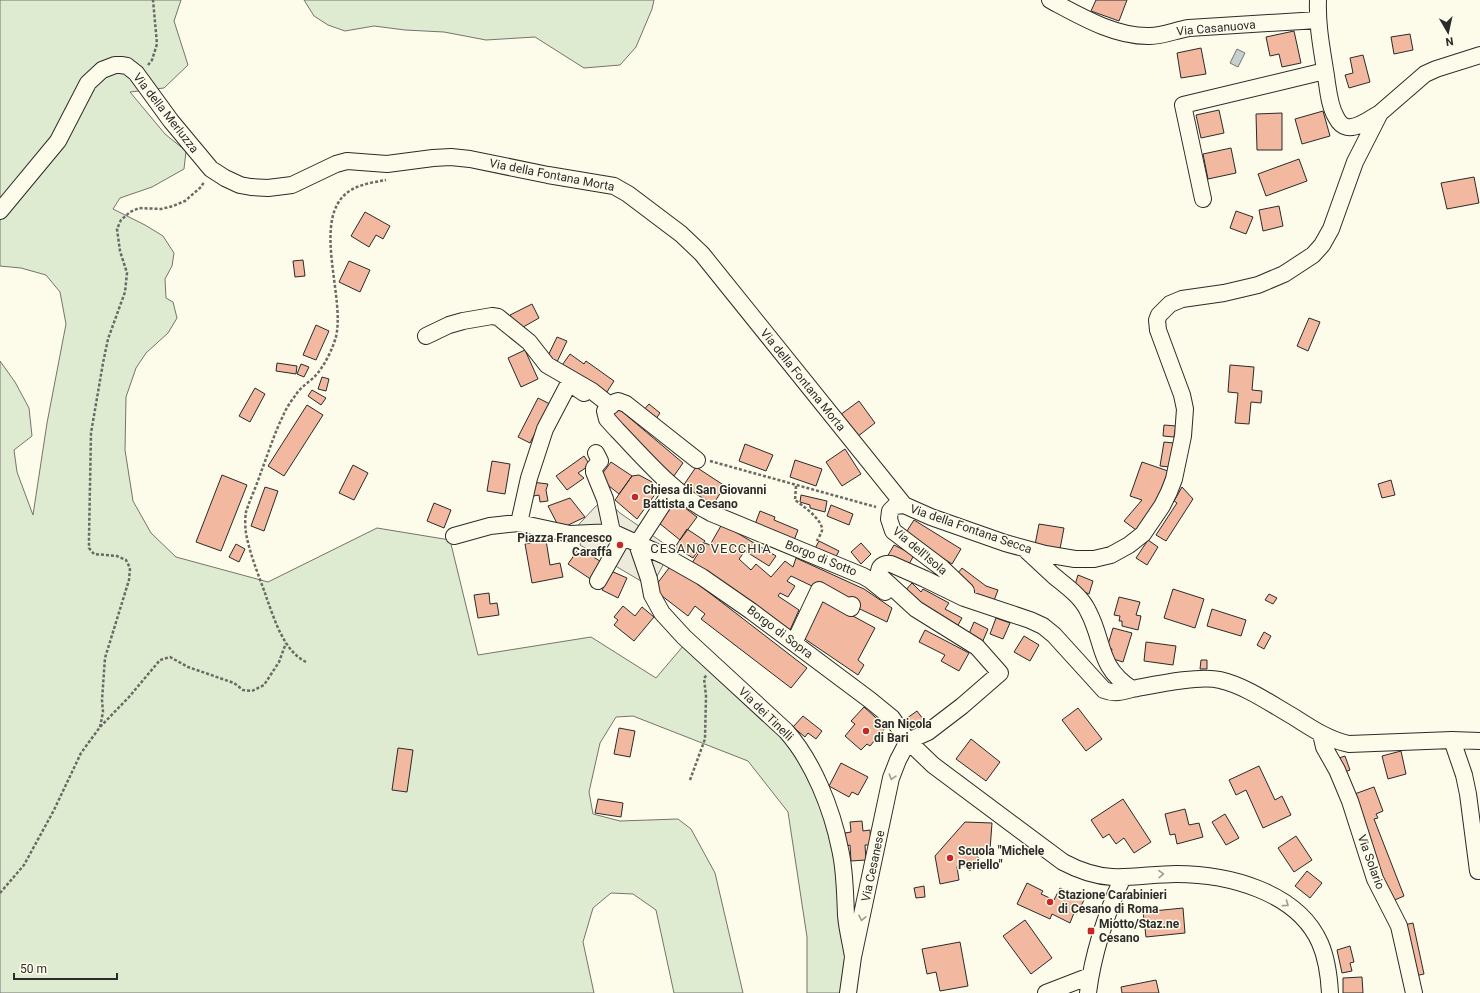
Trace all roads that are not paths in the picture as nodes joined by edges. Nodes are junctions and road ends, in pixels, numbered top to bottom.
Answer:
1 (1050, 0) edge
2 (1318, 0) edge
3 (1318, 20) junction
4 (1480, 55) edge
5 (1325, 71) junction
6 (1380, 113) junction
7 (211, 169) joint
8 (1203, 199) dead end
9 (0, 211) edge
10 (426, 336) dead end
11 (608, 408) junction
12 (596, 453) dead end
13 (696, 460) road end
14 (674, 487) junction
15 (897, 508) junction
16 (519, 524) junction
17 (454, 536) dead end
18 (624, 538) junction
19 (1026, 550) junction
20 (598, 581) dead end
21 (964, 598) junction
22 (852, 605) dead end
23 (916, 609) junction
24 (794, 643) junction
25 (1132, 689) junction
26 (1321, 734) junction
27 (1452, 740) junction
28 (908, 741) junction
29 (1480, 741) edge
30 (1478, 871) dead end
31 (1123, 877) junction
32 (853, 957) junction
33 (1090, 976) junction
34 (848, 993) edge
35 (1046, 993) edge
36 (1088, 993) edge
37 (1330, 993) edge
38 (1414, 993) edge

1 - 3 street, Via Casanuova
2 - 3 street
3 - 5 street
4 - 6 street, Via della Fontana Secca
5 - 6 street
5 - 8 street
6 - 19 street, Via della Fontana Secca
7 - 9 street, Via della Merluzza
7 - 15 street, Via della Fontana Morta
10 - 11 street
11 - 13 street
11 - 14 street, Borgo di Sotto
11 - 16 street
12 - 18 street, Via dei Tinelli
14 - 18 street
14 - 23 street, Borgo di Sotto
15 - 19 street, Via della Fontana Secca
15 - 21 street, Via dell'Isola
16 - 17 street
16 - 18 street
18 - 20 street
18 - 24 street, Borgo di Sopra
18 - 32 street, Via dei Tinelli
19 - 25 street
21 - 23 street, Via dell'Isola
21 - 25 street, Via dell'Isola
22 - 24 street
23 - 28 street, Borgo di Sotto
24 - 28 street, Borgo di Sopra
25 - 26 street, Via dell'Isola
26 - 27 street, Via dell'Isola
26 - 38 street, Via Solario
27 - 29 street, Via dell'Isola
27 - 30 street
28 - 31 street, Borgo di Sopra
28 -> 32 street, Via Cesanese
31 - 33 street
31 -> 37 street, Borgo di Sopra
32 - 34 street, Via Cesanese
33 - 35 street
33 - 36 street

